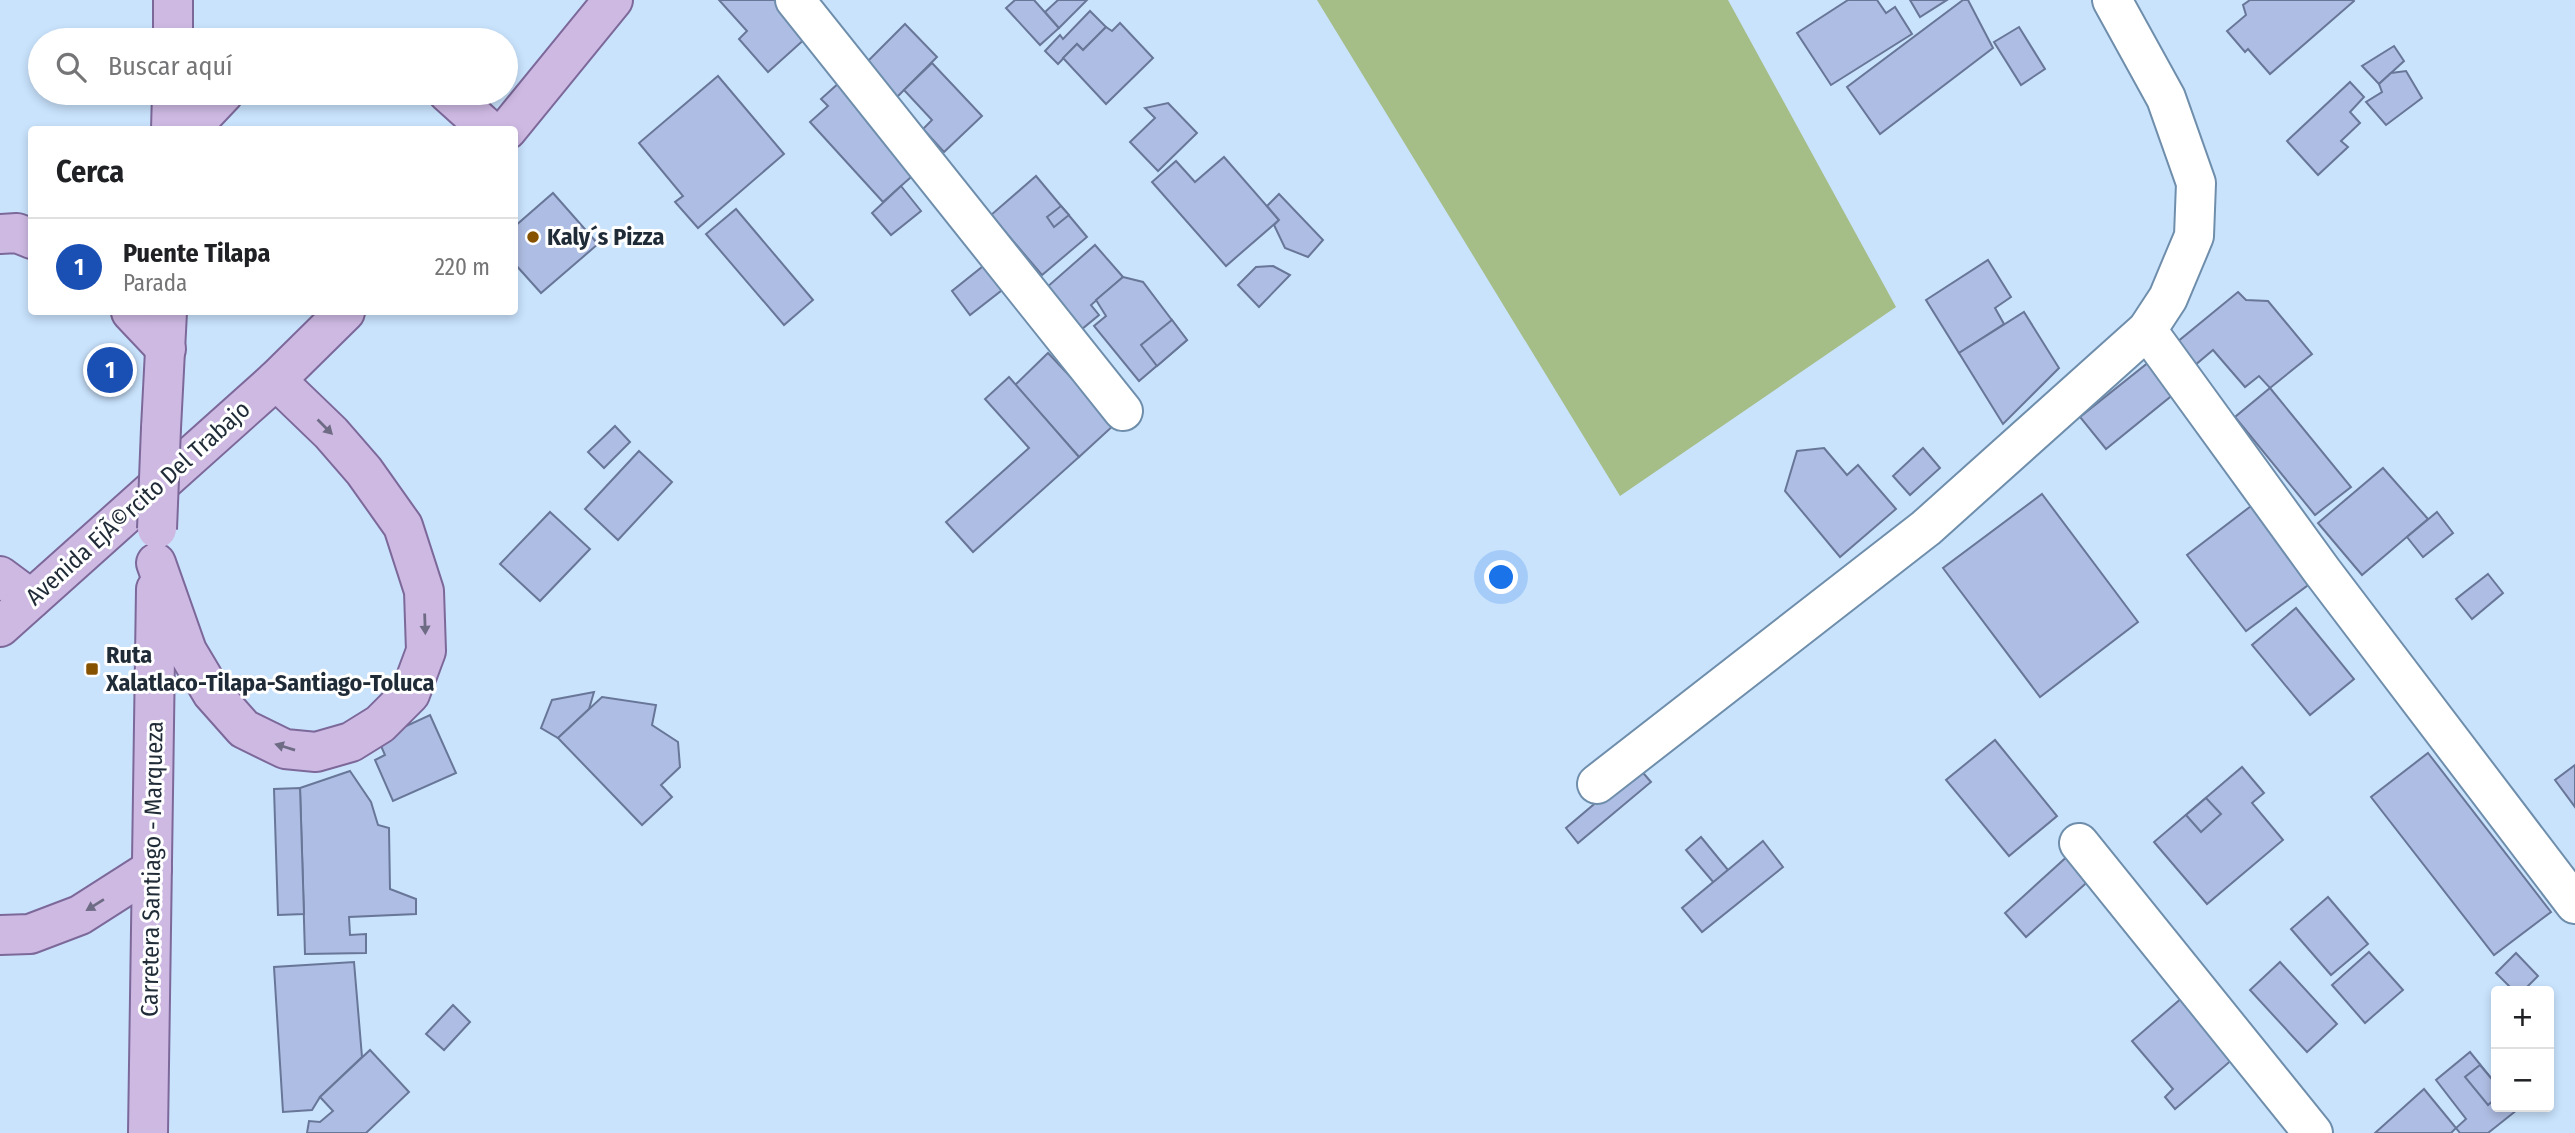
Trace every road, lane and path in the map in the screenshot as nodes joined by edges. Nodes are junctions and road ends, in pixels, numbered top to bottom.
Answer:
1 (173, 0) edge
2 (612, 0) edge
3 (795, 0) edge
4 (2112, 0) edge
5 (173, 28) edge
6 (172, 105) edge
7 (213, 105) edge
8 (461, 105) edge
9 (171, 126) edge
10 (192, 126) edge
11 (485, 126) edge
12 (510, 126) edge
13 (0, 234) edge
14 (28, 237) edge
15 (134, 315) edge
16 (167, 315) edge
17 (342, 315) edge
18 (2147, 330) junction
19 (166, 349) junction
20 (276, 380) junction
21 (1123, 411) dead end
22 (156, 546) junction
23 (0, 576) edge
24 (31, 599) junction
25 (0, 627) edge
26 (1597, 784) dead end
27 (2079, 844) dead end
28 (152, 869) junction
29 (2575, 904) edge
30 (0, 934) edge
31 (148, 1133) edge
32 (2313, 1133) edge

1 - 5 main road
2 - 12 main road
3 - 21 street
4 - 18 street
6 - 9 main road
7 - 10 main road
8 - 11 main road
13 - 14 main road
15 - 19 main road
16 - 19 main road, Carretera Santiago - Marqueza
17 - 20 main road, Avenida EjÃ©rcito Del Trabajo
18 - 26 street
18 - 29 street
19 - 22 main road, Carretera Santiago - Marqueza, bridge
20 -> 22 main road
20 - 24 main road, Avenida EjÃ©rcito Del Trabajo
22 - 28 main road, Carretera Santiago - Marqueza
23 - 24 main road
24 - 25 main road, Avenida EjÃ©rcito Del Trabajo
27 - 32 street
28 -> 30 main road
28 - 31 main road, Carretera Santiago - Marqueza

